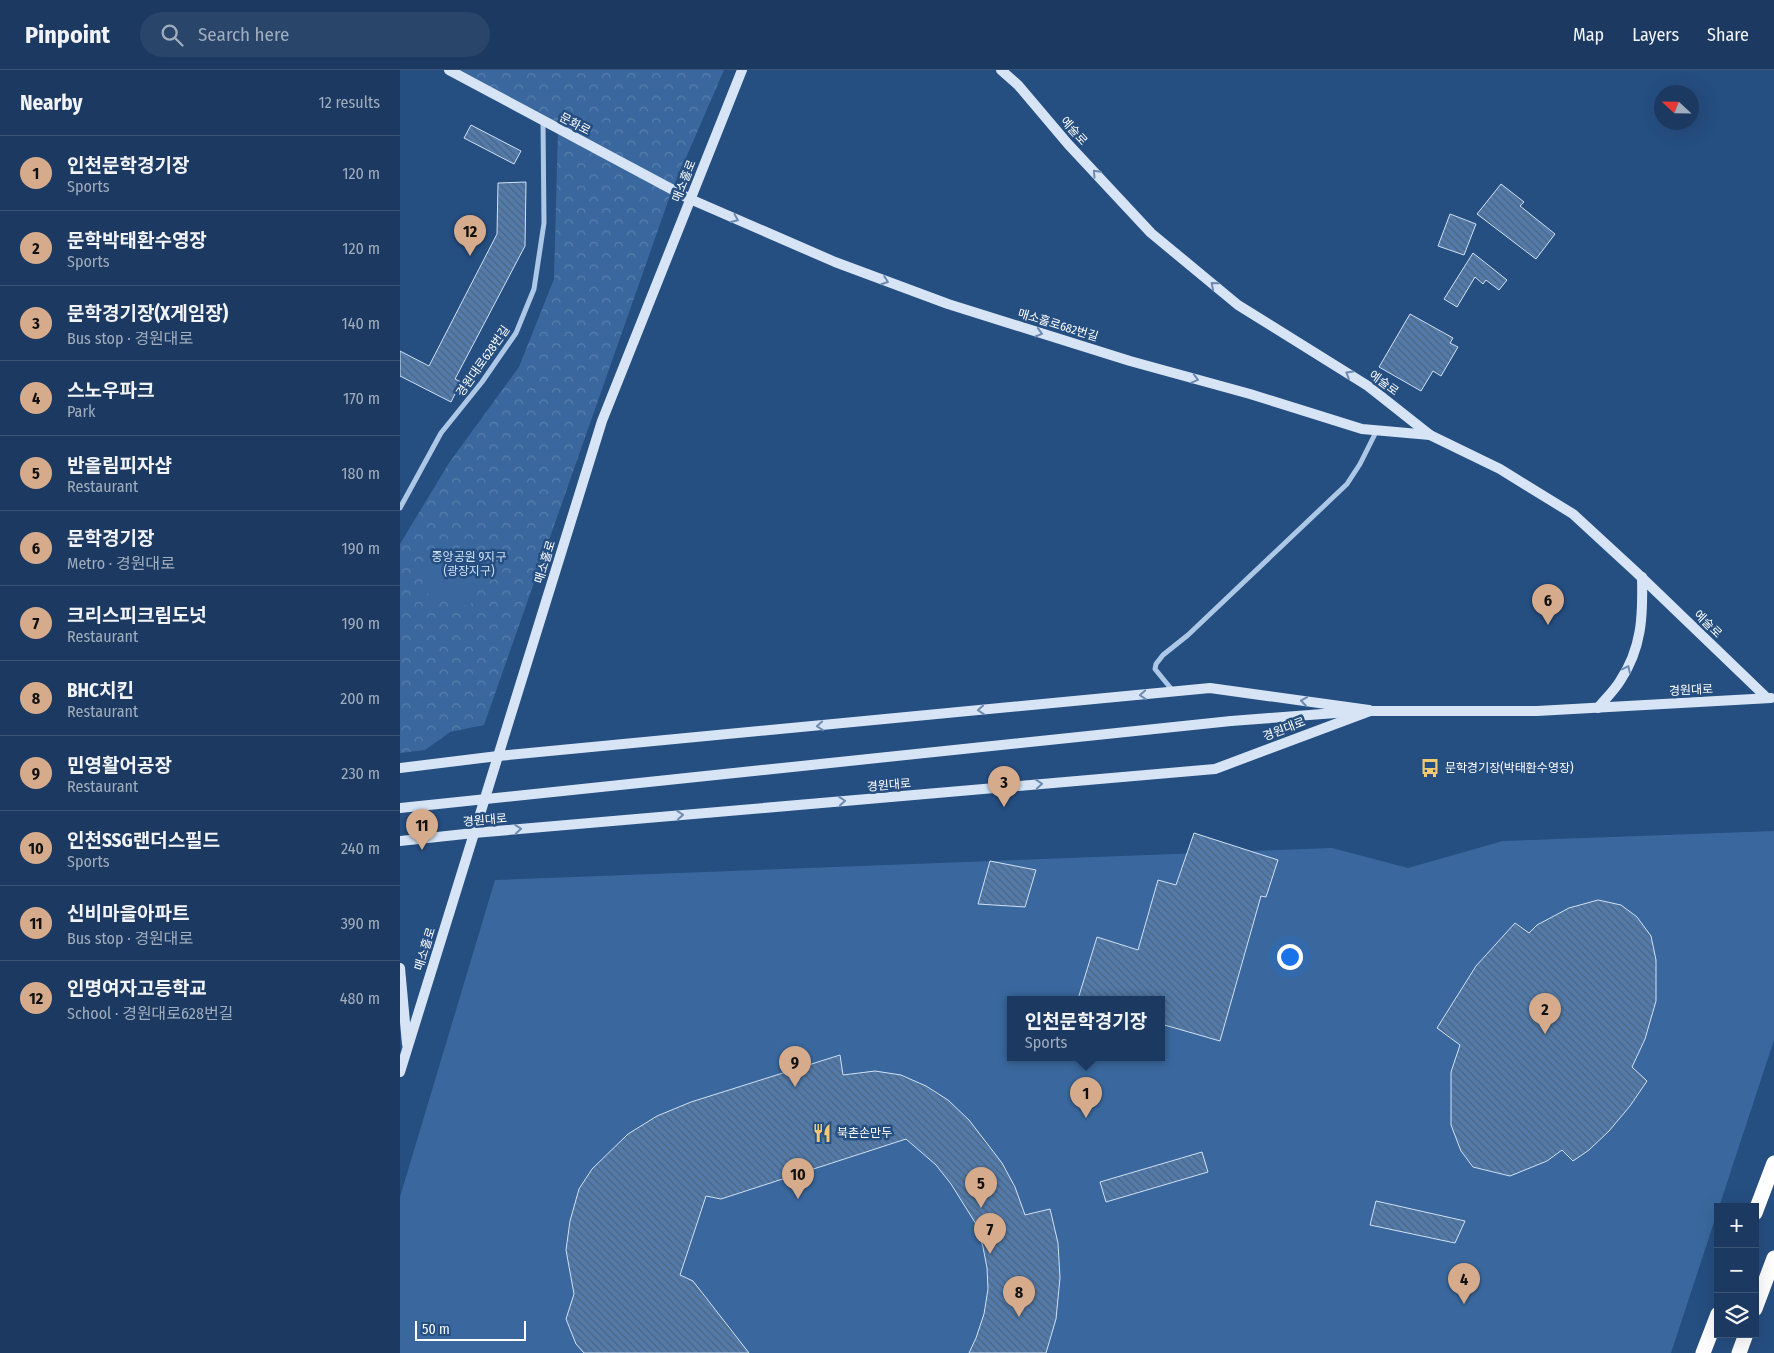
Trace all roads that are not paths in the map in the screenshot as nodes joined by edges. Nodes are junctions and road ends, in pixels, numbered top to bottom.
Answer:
1 (449, 70) edge
2 (742, 70) edge
3 (1001, 70) edge
4 (543, 121) junction
5 (690, 199) junction
6 (1377, 430) junction
7 (1430, 435) junction
8 (400, 508) edge
9 (1642, 577) junction
10 (1173, 692) junction
11 (1771, 698) edge
12 (1598, 708) junction
13 (1370, 710) junction
14 (498, 756) junction
15 (400, 768) edge
16 (400, 808) edge
17 (474, 833) junction
18 (400, 841) edge
19 (400, 968) edge
20 (407, 1049) junction
21 (400, 1072) edge
22 (1774, 1163) edge
23 (1759, 1203) edge
24 (1774, 1258) edge
25 (1759, 1298) edge
26 (1714, 1324) edge
27 (1745, 1338) edge
28 (1703, 1353) edge
29 (1739, 1353) edge

1 - 4 main road, 문화로
2 - 5 main road, 매소홀로
7 -> 3 main road, 예술로
4 - 5 main road, 문화로
4 - 8 street, 경원대로628번길
5 -> 6 main road, 매소홀로682번길
5 - 14 main road, 매소홀로
6 - 7 main road, 매소홀로682번길
6 - 10 street
7 - 9 main road, 예술로
9 - 11 main road, 예술로
12 -> 9 main road
13 -> 10 main road, 경원대로
10 -> 14 main road, 경원대로
11 - 12 main road, 경원대로
12 - 13 main road, 경원대로
13 - 16 main road, 경원대로, bridge
17 -> 13 main road, 경원대로
14 - 15 main road, 경원대로
14 - 17 main road, 매소홀로
17 - 18 main road, 경원대로
17 - 20 main road, 매소홀로
19 - 20 main road
20 - 21 main road, 매소홀로
22 - 23 highway
24 - 25 highway
26 - 28 highway
27 - 29 highway

